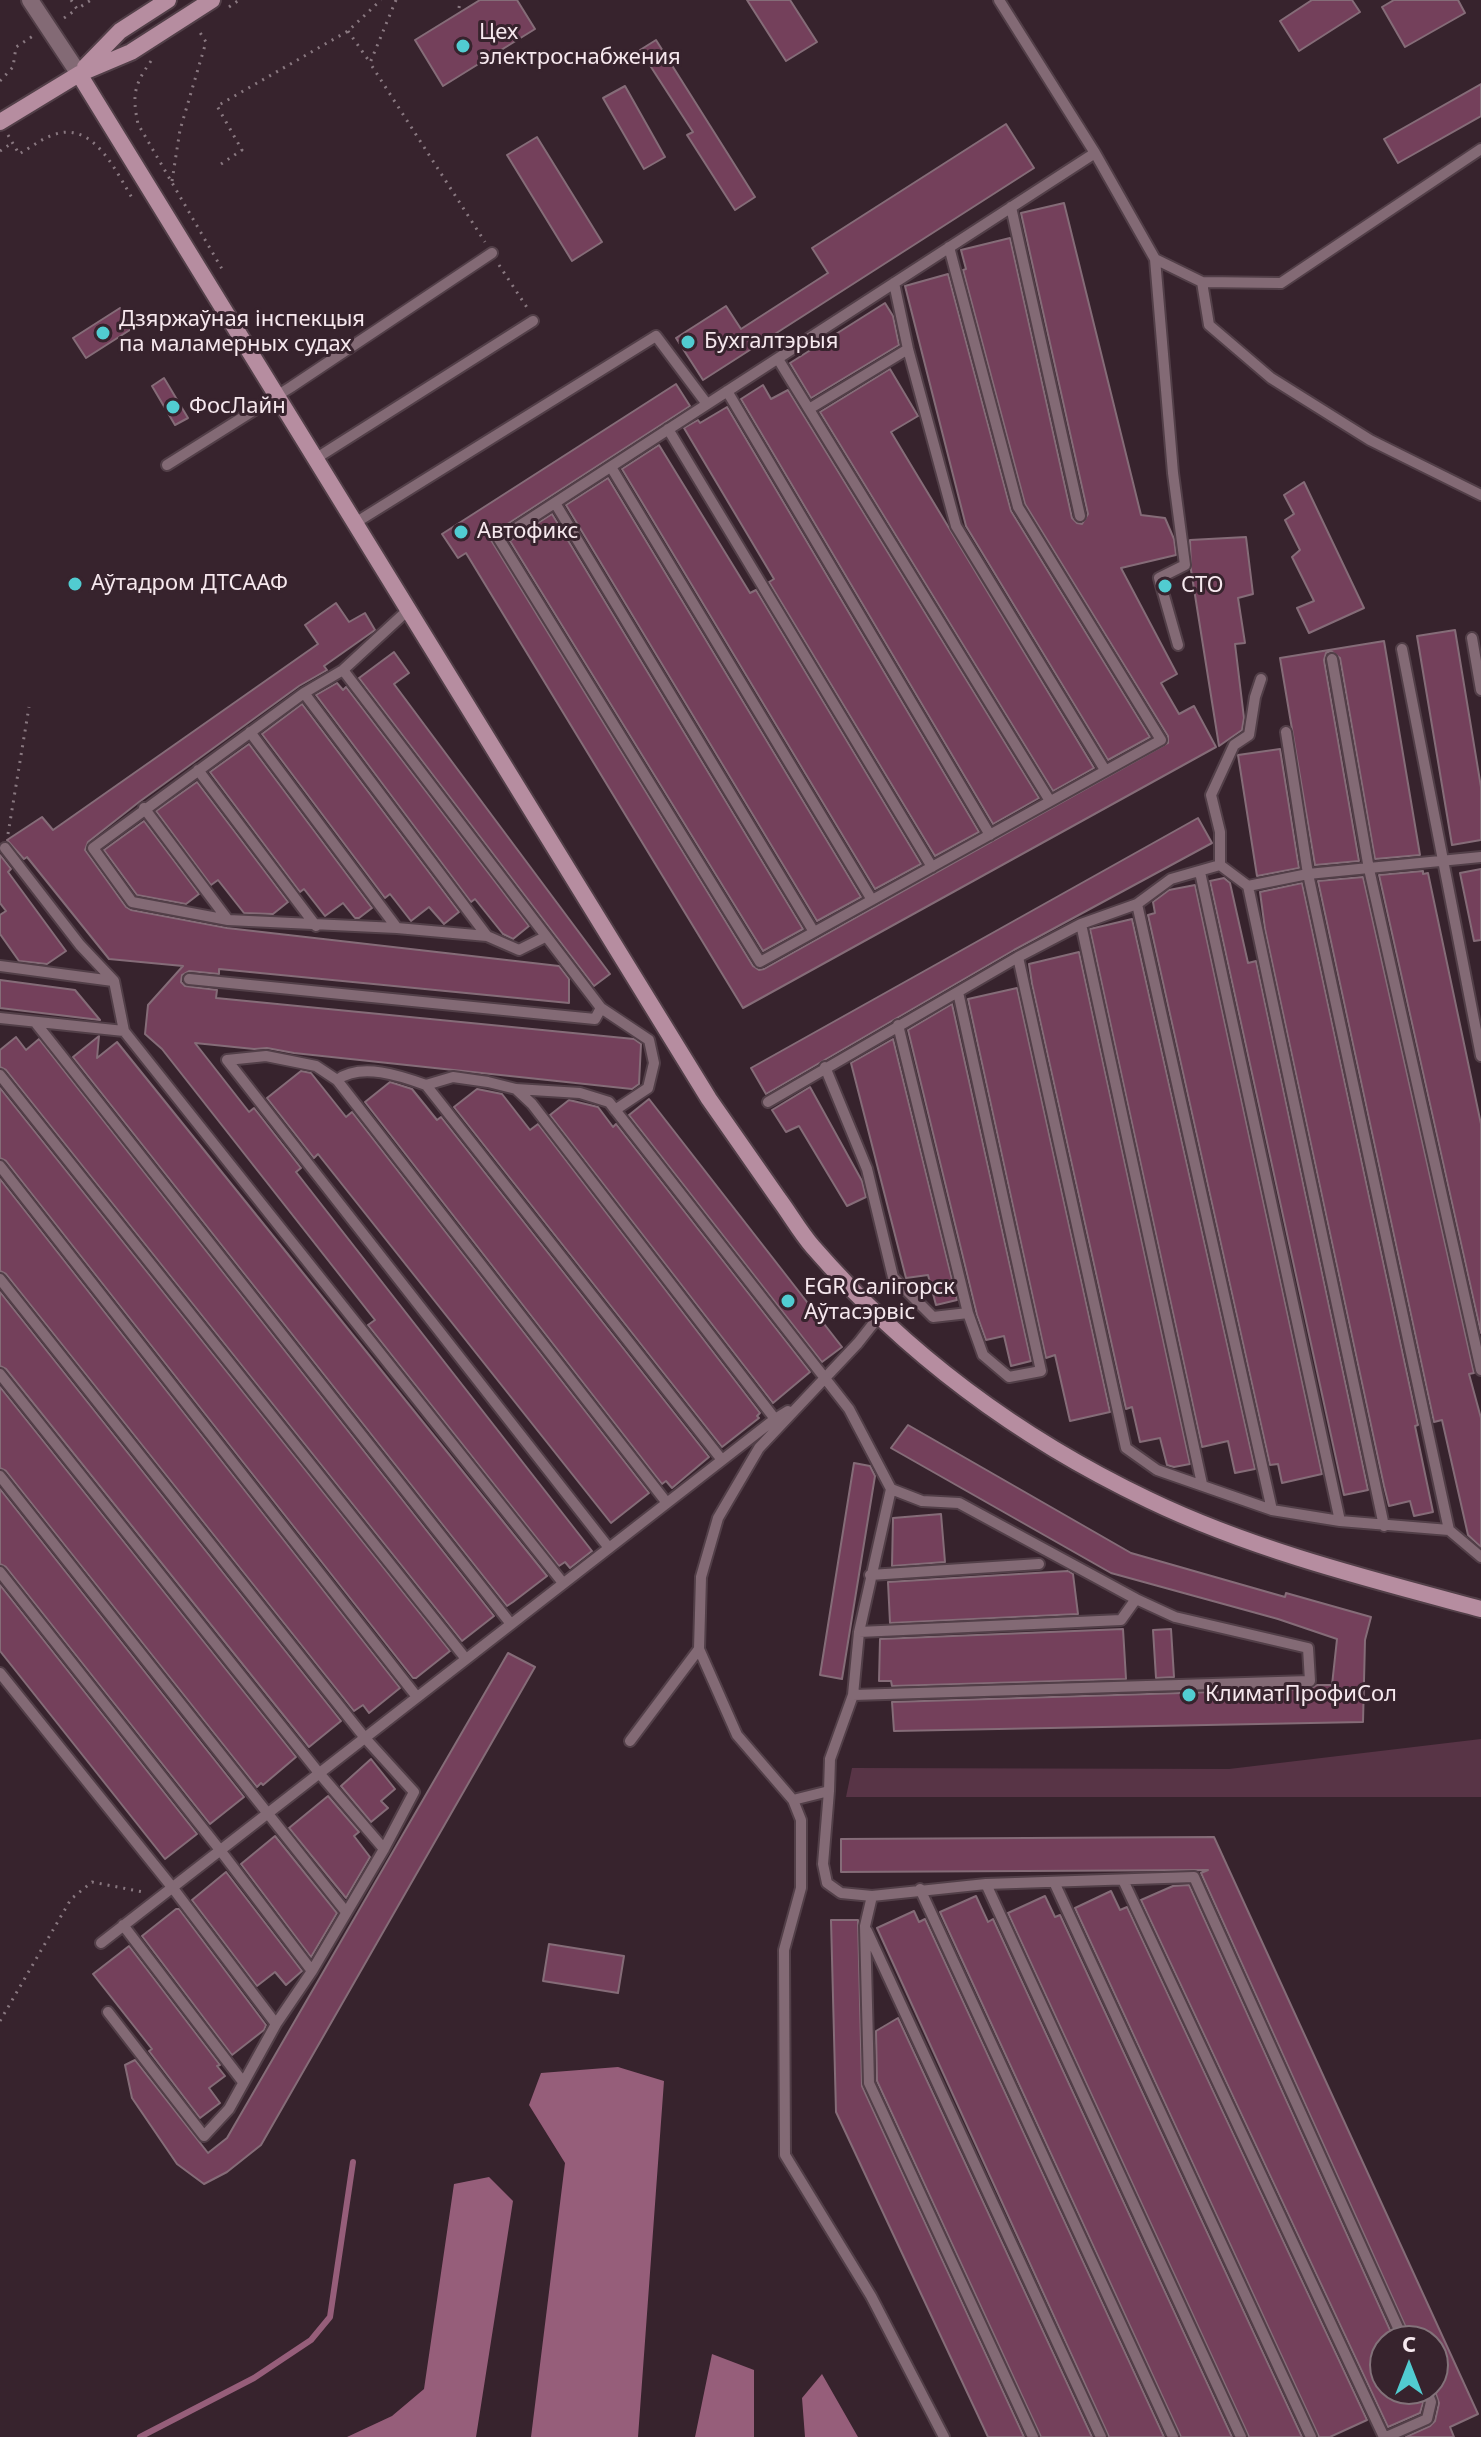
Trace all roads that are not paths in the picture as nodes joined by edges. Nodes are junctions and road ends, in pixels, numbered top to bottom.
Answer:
1 (30, 0) edge
2 (168, 0) edge
3 (212, 0) edge
4 (999, 0) edge
5 (79, 74) junction
6 (0, 122) edge
7 (1481, 149) edge
8 (1095, 153) junction
9 (1011, 207) junction
10 (949, 247) junction
11 (492, 253) road end
12 (1155, 259) junction
13 (1202, 282) junction
14 (894, 283) junction
15 (532, 318) road end
16 (908, 349) junction
17 (778, 359) junction
18 (727, 391) junction
19 (277, 396) junction
20 (707, 404) junction
21 (809, 409) junction
22 (668, 429) junction
23 (315, 459) junction
24 (167, 465) dead end
25 (611, 467) junction
26 (1481, 495) edge
27 (555, 503) junction
28 (1080, 516) dead end
29 (355, 523) junction
30 (408, 610) junction
31 (1472, 638) dead end
32 (1178, 645) dead end
33 (1402, 649) dead end
34 (1332, 659) dead end
35 (343, 670) junction
36 (1261, 679) dead end
37 (1481, 690) edge
38 (304, 693) junction
39 (250, 732) junction
40 (1286, 732) dead end
41 (198, 770) junction
42 (1105, 770) junction
43 (1050, 801) junction
44 (144, 808) junction
45 (990, 835) junction
46 (5, 848) road end
47 (1481, 857) edge
48 (1441, 861) junction
49 (1220, 865) junction
50 (932, 867) junction
51 (1369, 869) junction
52 (1200, 872) junction
53 (1308, 874) junction
54 (1248, 886) junction
55 (872, 900) junction
56 (1137, 904) junction
57 (228, 920) junction
58 (1081, 924) junction
59 (316, 926) junction
60 (397, 928) junction
61 (814, 932) junction
62 (487, 936) junction
63 (545, 937) junction
64 (0, 956) edge
65 (1018, 957) junction
66 (5, 967) edge
67 (189, 979) dead end
68 (114, 981) junction
69 (958, 992) junction
70 (601, 1008) junction
71 (0, 1018) edge
72 (35, 1022) junction
73 (898, 1025) junction
74 (124, 1031) junction
75 (1481, 1056) edge
76 (825, 1067) junction
77 (0, 1075) edge
78 (337, 1080) junction
79 (426, 1085) junction
80 (516, 1089) junction
81 (768, 1102) dead end
82 (615, 1110) junction
83 (0, 1166) edge
84 (0, 1279) edge
85 (968, 1313) junction
86 (880, 1315) junction
87 (1481, 1370) edge
88 (0, 1374) edge
89 (825, 1377) junction
90 (797, 1406) junction
91 (775, 1419) junction
92 (722, 1460) junction
93 (0, 1476) edge
94 (1202, 1484) junction
95 (891, 1489) junction
96 (667, 1503) junction
97 (1272, 1510) junction
98 (1340, 1521) junction
99 (1384, 1526) junction
100 (1449, 1530) junction
101 (609, 1548) junction
102 (1481, 1557) edge
103 (1039, 1564) dead end
104 (0, 1572) edge
105 (870, 1575) junction
106 (563, 1583) junction
107 (1136, 1599) junction
108 (1481, 1609) edge
109 (511, 1624) junction
110 (859, 1632) junction
111 (699, 1649) junction
112 (466, 1659) junction
113 (0, 1673) edge
114 (853, 1695) junction
115 (417, 1697) junction
116 (365, 1738) junction
117 (630, 1741) dead end
118 (319, 1773) junction
119 (829, 1791) junction
120 (793, 1800) junction
121 (268, 1813) junction
122 (384, 1849) junction
123 (220, 1850) junction
124 (1123, 1880) junction
125 (1054, 1882) junction
126 (986, 1884) junction
127 (172, 1887) junction
128 (920, 1889) junction
129 (872, 1896) junction
130 (346, 1912) junction
131 (123, 1925) junction
132 (865, 1926) junction
133 (101, 1943) dead end
134 (312, 1971) junction
135 (108, 2012) dead end
136 (276, 2024) junction
137 (243, 2082) junction
138 (1397, 2325) edge
139 (1430, 2405) edge
140 (944, 2437) edge
141 (1033, 2437) edge
142 (1101, 2437) edge
143 (1173, 2437) edge
144 (1241, 2437) edge
145 (1311, 2437) edge
146 (1385, 2437) edge

1 - 5 street
2 - 5 main road
3 - 5 main road
4 - 8 lane
5 - 6 main road
5 - 19 main road
7 - 13 lane
8 - 9 lane
8 - 12 lane
9 - 10 lane
9 - 28 lane
10 - 14 lane
10 - 42 lane
11 - 19 lane
12 - 13 lane
12 - 32 lane
13 - 26 lane
14 - 16 lane
14 - 17 lane
15 - 23 lane
16 - 21 lane
16 - 42 lane
17 - 18 lane
17 - 21 lane
18 - 20 lane
18 - 45 lane
19 - 23 main road
19 - 24 lane
20 - 22 lane
20 - 29 lane
21 - 43 lane
22 - 25 lane
22 - 50 lane
23 - 29 main road
25 - 27 lane
25 - 55 lane
27 - 61 lane
27 - 61 lane
29 - 30 main road
30 - 35 lane
30 - 86 main road
31 - 37 lane
33 - 48 lane
34 - 51 lane
35 - 38 lane
35 - 63 lane
36 - 49 lane
38 - 39 lane
38 - 62 lane
39 - 41 lane
39 - 60 lane
40 - 53 lane
41 - 44 lane
41 - 59 lane
42 - 43 lane
43 - 45 lane
44 - 57 lane
44 - 57 lane
45 - 50 lane
46 - 68 lane
47 - 48 lane
48 - 51 lane
48 - 75 lane
49 - 52 lane
49 - 54 lane
50 - 55 lane
51 - 53 lane
51 - 87 lane
52 - 56 lane
52 - 98 lane
53 - 54 lane
53 - 100 lane
54 - 99 lane
55 - 61 lane
56 - 58 lane
56 - 97 lane
57 - 59 lane
58 - 65 lane
58 - 94 lane
59 - 60 lane
60 - 62 lane
62 - 63 lane
63 - 70 lane
64 - 66 lane
65 - 69 lane
65 - 94 lane
66 - 68 lane
67 - 70 lane
68 - 74 lane
69 - 73 lane
69 - 85 lane
70 - 82 lane
71 - 72 lane
72 - 74 lane
72 - 109 lane
73 - 76 lane
73 - 85 lane
74 - 106 lane
76 - 81 lane
76 - 85 lane
77 - 112 lane
78 - 79 lane
78 - 96 lane
78 - 101 lane
79 - 80 lane
79 - 92 lane
80 - 82 lane
80 - 91 lane
82 - 89 lane
83 - 115 lane
84 - 116 lane
86 - 89 lane
86 - 108 main road
88 - 118 lane
89 - 90 lane
89 - 95 lane
90 - 91 lane
90 - 111 lane
91 - 92 lane
92 - 96 lane
93 - 121 lane
94 - 97 lane
95 - 105 lane
95 - 107 lane
96 - 101 lane
97 - 98 lane
98 - 99 lane
99 - 100 lane
100 - 102 lane
101 - 106 lane
103 - 105 lane
104 - 123 lane
105 - 110 lane
106 - 109 lane
107 - 110 lane
107 - 114 lane
109 - 112 lane
110 - 114 lane
111 - 117 lane
111 - 120 lane
112 - 115 lane
113 - 127 lane
114 - 119 lane
115 - 116 lane
116 - 118 lane
116 - 122 lane
118 - 121 lane
118 - 122 lane
119 - 120 lane
119 - 129 lane
120 - 140 lane
121 - 123 lane
121 - 130 lane
122 - 130 lane
123 - 127 lane
123 - 134 lane
124 - 125 lane
124 - 138 lane
124 - 146 lane
125 - 126 lane
125 - 145 lane
126 - 128 lane
126 - 144 lane
127 - 131 lane
127 - 136 lane
128 - 129 lane
128 - 143 lane
129 - 132 lane
130 - 134 lane
131 - 133 lane
131 - 137 lane
132 - 141 lane
132 - 142 lane
134 - 136 lane
135 - 137 lane
136 - 137 lane
139 - 146 lane

